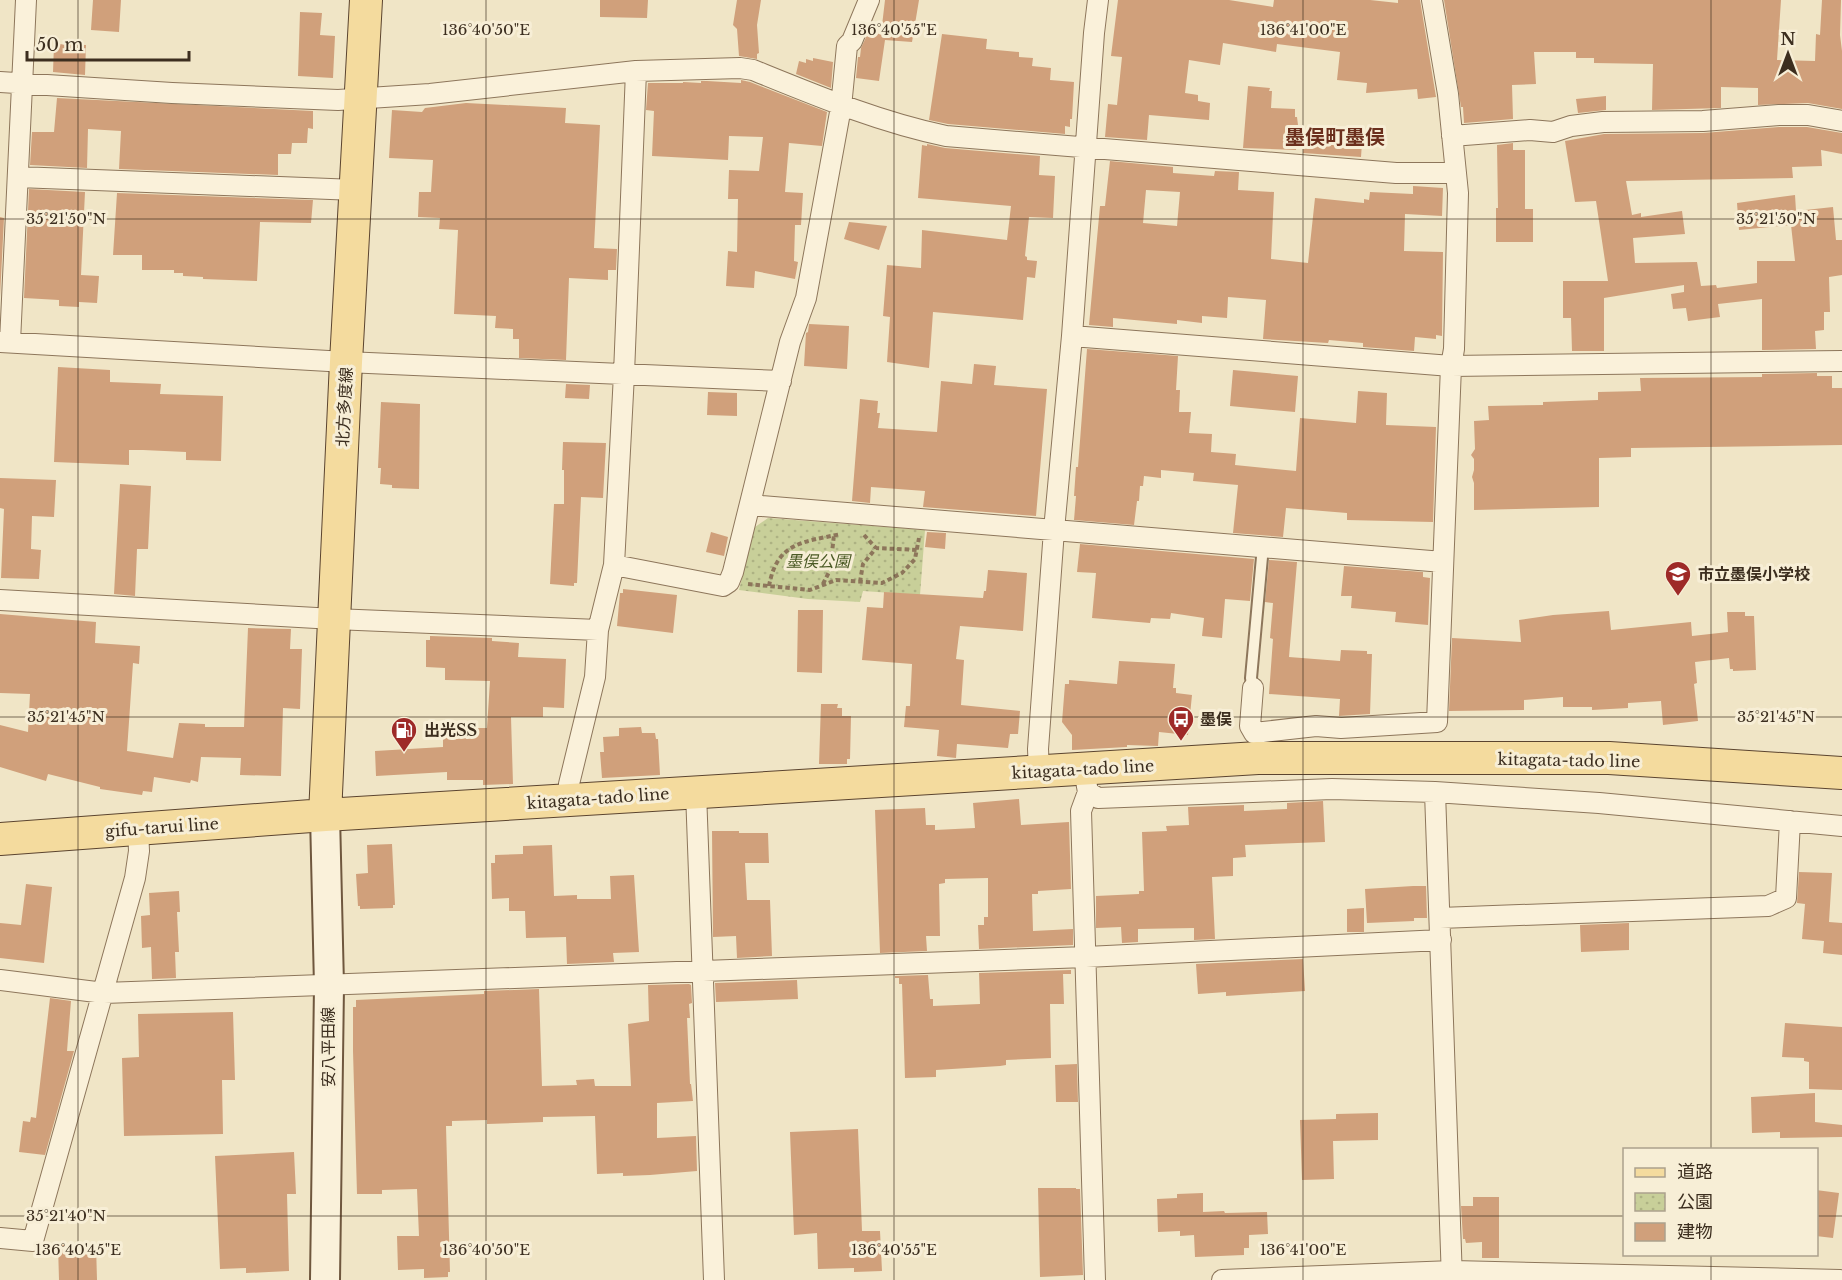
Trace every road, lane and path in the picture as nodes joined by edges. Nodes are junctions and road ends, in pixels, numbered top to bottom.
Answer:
1 (26, 0) edge
2 (366, 0) edge
3 (869, 0) edge
4 (1098, 0) edge
5 (1432, 0) edge
6 (636, 71) junction
7 (0, 82) edge
8 (22, 83) junction
9 (361, 98) junction
10 (841, 106) junction
11 (1842, 121) edge
12 (1452, 136) junction
13 (1085, 148) junction
14 (1455, 173) junction
15 (18, 177) junction
16 (356, 190) junction
17 (8, 204) edge
18 (1072, 336) junction
19 (5, 342) edge
20 (1842, 361) edge
21 (346, 362) junction
22 (1451, 366) junction
23 (624, 374) junction
24 (781, 381) junction
25 (750, 505) junction
26 (920, 519) junction
27 (1054, 530) junction
28 (858, 531) dead end
29 (848, 532) dead end
30 (834, 535) junction
31 (1263, 546) junction
32 (876, 548) junction
33 (918, 550) junction
34 (1443, 562) junction
35 (614, 565) junction
36 (729, 582) junction
37 (860, 582) junction
38 (823, 585) junction
39 (769, 586) junction
40 (0, 600) edge
41 (334, 619) junction
42 (598, 630) junction
43 (1252, 688) joint
44 (1039, 771) junction
45 (1842, 773) edge
46 (1087, 780) junction
47 (696, 792) junction
48 (1435, 792) junction
49 (568, 800) junction
50 (325, 815) junction
51 (1790, 821) junction
52 (1842, 826) edge
53 (138, 829) junction
54 (0, 839) edge
55 (1440, 918) junction
56 (1441, 940) junction
57 (1086, 957) junction
58 (703, 971) junction
59 (0, 980) edge
60 (329, 986) junction
61 (104, 993) junction
62 (0, 1238) edge
63 (1842, 1264) edge
64 (1452, 1276) edge
65 (325, 1280) edge
66 (714, 1280) edge
67 (1095, 1280) edge
68 (1222, 1280) edge
69 (1840, 1280) edge

1 - 8 street
2 - 9 main road, 北方多度線
3 - 10 street
4 - 13 street
5 - 12 street
6 - 9 street
6 - 10 street
6 - 23 street
7 - 8 street
8 - 9 street
8 - 15 street
9 - 16 main road, 北方多度線
10 - 13 street
10 - 24 street
11 - 12 street
12 - 14 street
13 - 14 street
13 - 18 street
14 - 22 street
15 - 16 street
15 - 17 street
16 - 21 main road, 北方多度線
17 - 19 street
18 - 22 street
18 - 27 street
19 - 21 street
20 - 22 street
21 - 23 street
21 - 41 main road, 北方多度線
22 - 34 street
23 - 24 street
23 - 35 street
24 - 25 street
25 - 26 street
25 - 36 street
26 - 27 street
26 - 33 path
27 - 31 street
27 - 44 street
28 - 32 path
29 - 30 path
30 - 38 path
30 - 39 path
31 - 34 street
31 - 43 lane
32 - 33 path
32 - 37 path
33 - 37 path
34 - 43 street
35 - 36 street
35 - 42 street
36 - 39 path
37 - 38 path
38 - 39 path
40 - 41 street
41 - 42 street
41 - 50 main road, 北方多度線
42 - 49 street
44 - 46 main road, kitagata-tado line
44 - 47 main road, kitagata-tado line
45 - 46 main road, kitagata-tado line
46 - 48 street
46 - 57 street
47 - 49 main road, kitagata-tado line
47 - 58 street
48 - 51 street
48 - 55 street
49 - 50 main road, kitagata-tado line
50 - 53 main road, gifu-tarui line
50 - 60 main road, 安八平田線
51 - 52 street
51 - 55 street
53 - 54 main road, gifu-tarui line
53 - 61 street
55 - 56 street
56 - 57 street
56 - 64 street
57 - 58 street
57 - 67 street
58 - 60 street
58 - 66 street
59 - 61 street
60 - 61 street
60 - 65 main road, 安八平田線
61 - 62 street
63 - 69 street
64 - 68 street
64 - 69 street

